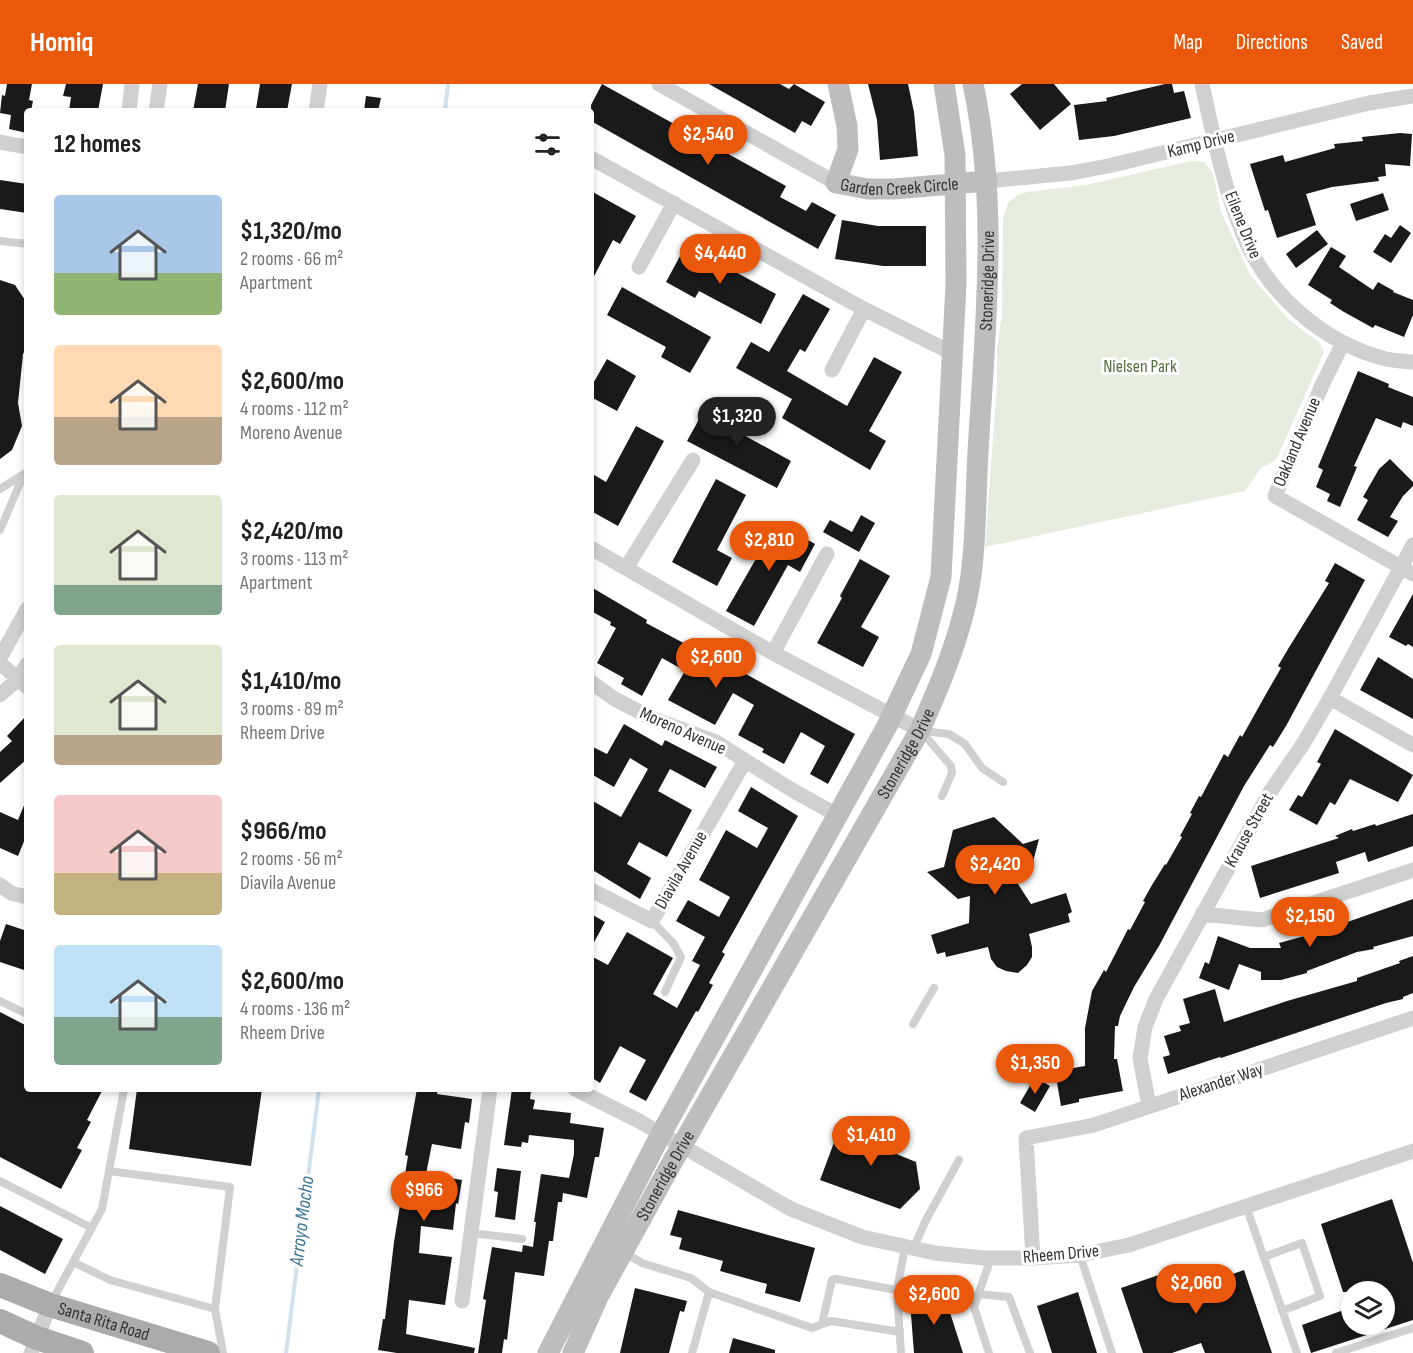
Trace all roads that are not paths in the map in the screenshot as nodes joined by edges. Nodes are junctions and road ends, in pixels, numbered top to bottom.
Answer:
1 (132, 84) edge
2 (160, 84) edge
3 (320, 84) edge
4 (659, 84) edge
5 (838, 84) edge
6 (944, 84) edge
7 (973, 84) edge
8 (1202, 84) edge
9 (1413, 96) edge
10 (129, 108) edge
11 (156, 108) edge
12 (316, 108) edge
13 (1215, 141) junction
14 (0, 142) edge
15 (24, 146) edge
16 (594, 160) edge
17 (987, 182) junction
18 (836, 183) junction
19 (956, 183) junction
20 (674, 203) junction
21 (0, 241) edge
22 (24, 244) edge
23 (639, 267) dead end
24 (864, 309) junction
25 (1343, 343) junction
26 (952, 353) junction
27 (1413, 362) edge
28 (832, 370) dead end
29 (693, 460) dead end
30 (24, 473) edge
31 (24, 474) edge
32 (0, 489) edge
33 (0, 530) edge
34 (1413, 545) edge
35 (594, 550) edge
36 (827, 554) dead end
37 (626, 568) junction
38 (1406, 570) edge
39 (24, 614) edge
40 (773, 653) junction
41 (0, 658) edge
42 (0, 663) edge
43 (22, 684) edge
44 (594, 684) edge
45 (0, 695) edge
46 (1330, 698) junction
47 (892, 716) junction
48 (920, 730) junction
49 (1413, 745) edge
50 (745, 761) junction
51 (1003, 782) dead end
52 (942, 796) dead end
53 (837, 815) junction
54 (1413, 870) edge
55 (0, 885) edge
56 (594, 892) edge
57 (24, 896) edge
58 (1202, 914) junction
59 (652, 921) junction
60 (934, 988) dead end
61 (665, 992) dead end
62 (0, 1001) edge
63 (24, 1013) edge
64 (1413, 1018) edge
65 (913, 1024) dead end
66 (122, 1092) edge
67 (490, 1092) edge
68 (581, 1092) edge
69 (1149, 1106) junction
70 (661, 1134) junction
71 (682, 1146) junction
72 (1413, 1151) edge
73 (959, 1160) dead end
74 (109, 1171) junction
75 (0, 1181) edge
76 (1246, 1206) junction
77 (92, 1228) junction
78 (471, 1233) junction
79 (522, 1239) dead end
80 (909, 1248) junction
81 (622, 1251) junction
82 (1080, 1255) junction
83 (1264, 1257) junction
84 (991, 1258) junction
85 (1033, 1258) junction
86 (73, 1262) junction
87 (0, 1285) edge
88 (897, 1290) junction
89 (709, 1292) junction
90 (978, 1294) junction
91 (462, 1302) dead end
92 (50, 1305) junction
93 (214, 1309) junction
94 (1282, 1311) junction
95 (0, 1321) edge
96 (822, 1324) junction
97 (1413, 1328) edge
98 (900, 1332) junction
99 (34, 1345) edge
100 (82, 1353) edge
101 (208, 1353) edge
102 (223, 1353) edge
103 (548, 1353) edge
104 (573, 1353) edge
105 (692, 1353) edge
106 (901, 1353) edge
107 (989, 1353) edge
108 (1030, 1353) edge
109 (1112, 1353) edge
110 (1297, 1353) edge
111 (1336, 1353) edge

1 - 10 street
2 - 11 street
3 - 12 street
4 - 18 street, Garden Creek Circle
5 - 18 main road
6 - 19 main road, Stoneridge Drive
7 - 17 main road, Stoneridge Drive
8 - 13 street, Eilene Drive
9 - 13 street, Kamp Drive
13 - 17 street, Kamp Drive
13 - 25 street, Eilene Drive
14 - 15 street
16 - 20 street
17 - 19 main road, Garden Creek Circle
17 - 48 main road, Stoneridge Drive
18 - 19 main road, Garden Creek Circle
19 - 26 main road, Stoneridge Drive
20 - 23 street
20 - 24 street
21 - 22 lane
24 - 26 street
24 - 28 street
25 - 27 street, Eilene Drive
25 - 38 street, Oakland Avenue
26 - 47 main road, Stoneridge Drive
29 - 37 street
30 - 32 lane
31 - 33 lane
34 - 38 street, Krause Street
35 - 37 street
36 - 40 street
37 - 40 street
38 - 46 street, Krause Street
39 - 41 street
40 - 47 street
42 - 43 street
43 - 45 street
44 - 50 street, Moreno Avenue
46 - 49 street
46 - 58 street, Krause Street
47 - 48 street
47 - 53 main road, Stoneridge Drive
48 - 51 lane
48 - 52 lane
48 - 71 main road, Stoneridge Drive
50 - 53 street, Moreno Avenue
50 - 59 street, Diavila Avenue
53 - 70 main road, Stoneridge Drive
54 - 58 street
55 - 57 street
56 - 59 street, Diavila Avenue
58 - 69 street, Krause Street
59 - 61 lane
60 - 65 lane
62 - 63 lane
64 - 69 street, Alexander Way
66 - 74 lane
67 - 78 street
68 - 70 street, Rheem Drive
69 - 85 street, Alexander Way
70 - 71 street, Rheem Drive
70 - 103 main road, Stoneridge Drive
71 - 80 street, Rheem Drive
71 - 81 main road, Stoneridge Drive
72 - 76 street, Rheem Drive
73 - 80 lane
74 - 77 lane
74 - 93 lane
75 - 77 lane
76 - 82 street, Rheem Drive
76 - 83 lane
77 - 86 lane
78 - 79 lane
78 - 91 street
80 - 84 street, Rheem Drive
80 - 88 lane
81 - 89 lane
81 - 104 main road, Stoneridge Drive
82 - 85 street, Rheem Drive
82 - 109 lane
83 - 94 lane
83 - 94 lane
84 - 85 street, Rheem Drive
84 - 90 lane
86 - 92 lane
86 - 93 lane
87 - 92 main road, Santa Rita Road
88 - 96 lane
88 - 98 lane
89 - 96 lane
89 - 105 lane
90 - 107 lane
90 - 108 lane
92 - 99 street
92 - 101 main road, Santa Rita Road
93 - 102 lane
94 - 110 lane
95 - 99 main road, Santa Rita Road
96 - 98 lane
97 - 111 lane
98 - 106 lane
99 - 100 main road, Santa Rita Road

